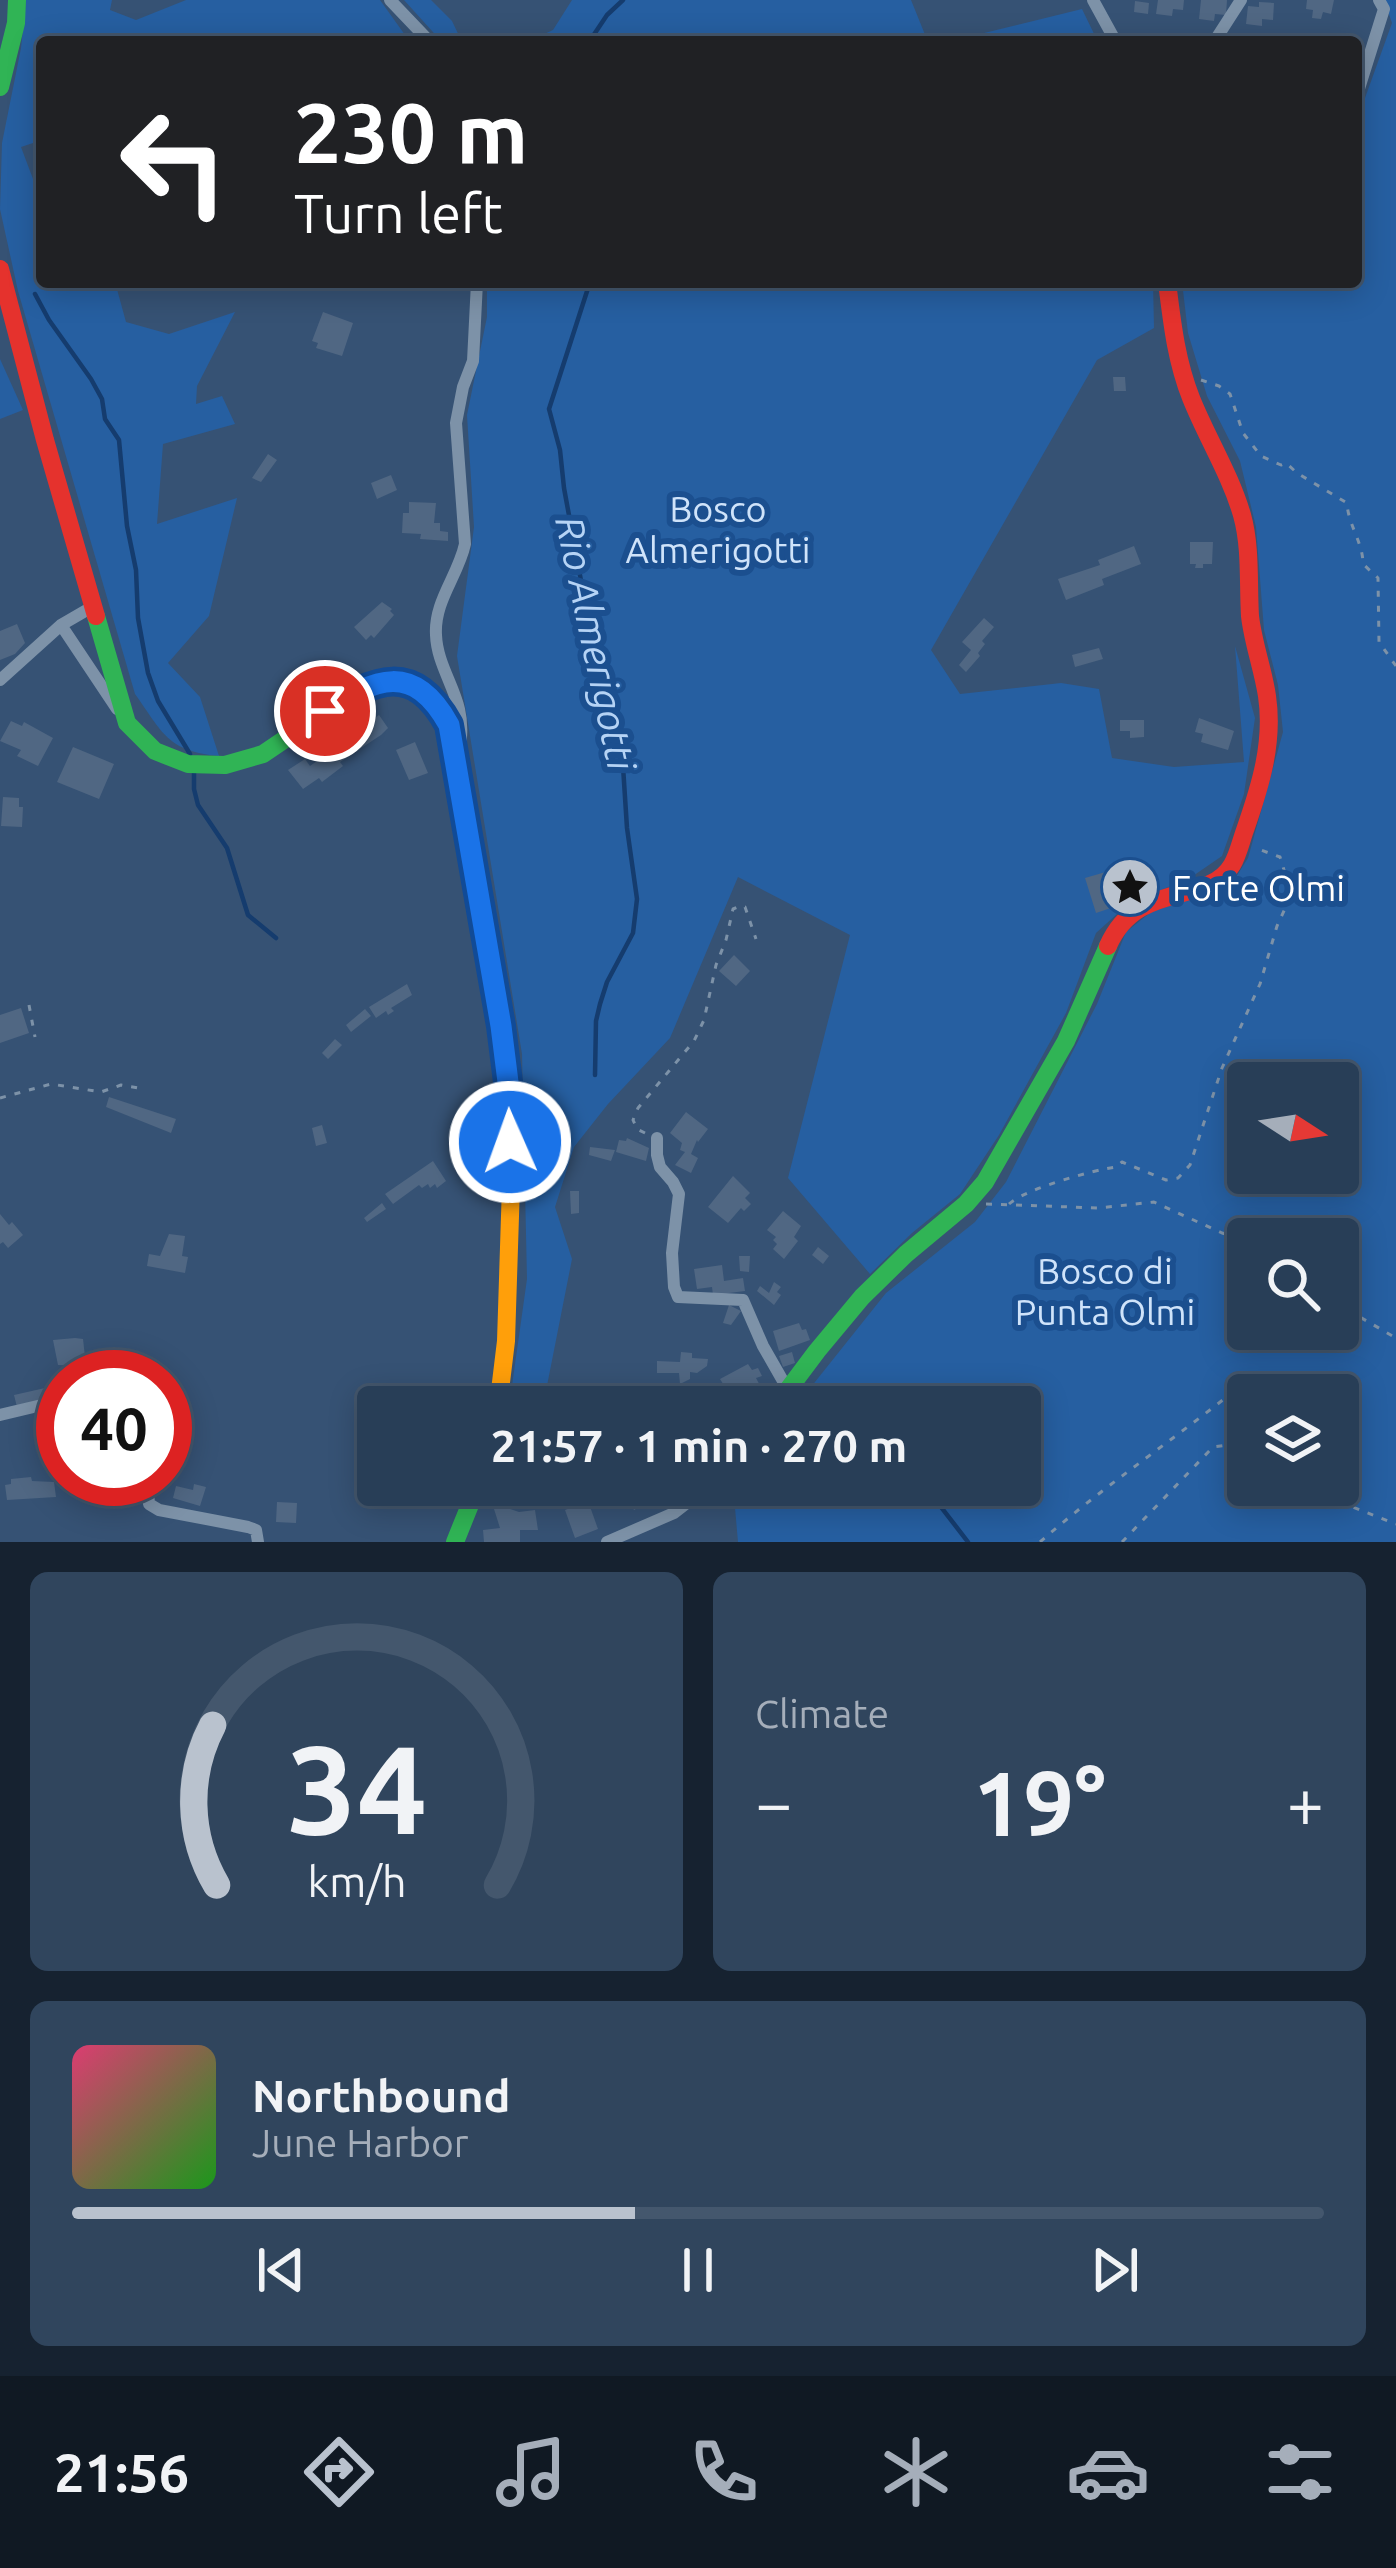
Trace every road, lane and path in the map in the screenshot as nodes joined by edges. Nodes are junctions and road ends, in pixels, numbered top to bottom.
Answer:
1 (17, 0) edge
2 (390, 0) edge
3 (1093, 0) edge
4 (1241, 0) edge
5 (1379, 0) edge
6 (424, 36) edge
7 (1113, 36) edge
8 (1218, 36) edge
9 (1362, 79) edge
10 (0, 87) edge
11 (0, 268) edge
12 (477, 288) edge
13 (1168, 288) edge
14 (1185, 382) junction
15 (92, 608) junction
16 (61, 626) junction
17 (1396, 666) edge
18 (0, 680) edge
19 (127, 723) junction
20 (458, 764) junction
21 (1244, 836) junction
22 (756, 939) dead end
23 (29, 1005) dead end
24 (35, 1037) dead end
25 (138, 1088) dead end
26 (0, 1098) edge
27 (657, 1138) joint
28 (973, 1199) junction
29 (1009, 1204) junction
30 (1227, 1234) edge
31 (1359, 1317) edge
32 (1396, 1338) edge
33 (501, 1386) edge
34 (787, 1386) edge
35 (790, 1386) edge
36 (1227, 1399) edge
37 (36, 1406) edge
38 (0, 1415) edge
39 (1227, 1445) edge
40 (152, 1506) edge
41 (470, 1506) edge
42 (683, 1506) edge
43 (1348, 1506) edge
44 (1396, 1524) edge
45 (258, 1542) edge
46 (455, 1542) edge
47 (608, 1542) edge
48 (1040, 1542) edge
49 (1122, 1542) edge

1 - 10 street
2 - 6 street
3 - 7 street
4 - 8 street
5 - 9 street
11 - 15 street
12 - 20 street
13 - 14 street
14 - 17 path
14 - 21 street
15 - 16 street
15 - 19 street
16 - 18 street
16 - 19 street
19 - 20 street
20 - 33 street
21 - 28 street
21 - 29 path
22 - 27 path
23 - 24 path
25 - 26 path
27 - 34 street
28 - 29 path
28 - 35 street
29 - 30 path
31 - 32 path
36 - 48 path
37 - 38 street
39 - 49 path
40 - 45 street
41 - 46 street
42 - 47 street
43 - 44 path

